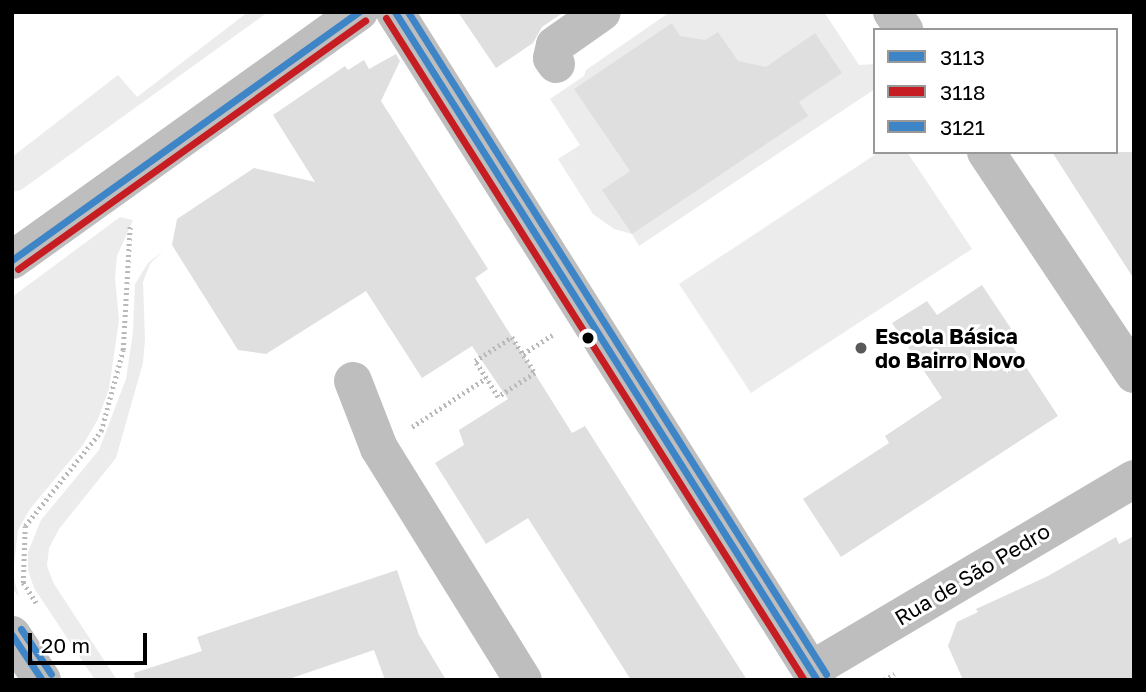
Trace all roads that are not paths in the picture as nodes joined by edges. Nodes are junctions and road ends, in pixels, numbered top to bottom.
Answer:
1 (359, 12) edge
2 (395, 12) edge
3 (603, 12) edge
4 (892, 12) edge
5 (903, 28) edge
6 (556, 64) dead end
7 (987, 154) edge
8 (12, 260) edge
9 (1134, 374) edge
10 (353, 382) dead end
11 (1134, 479) edge
12 (12, 635) edge
13 (814, 675) edge
14 (42, 680) edge
15 (523, 680) edge

1 - 8 street
2 - 13 street
3 - 6 street
4 - 5 street
7 - 9 street
10 - 15 street
11 - 13 street, Rua de São Pedro
12 - 14 street

